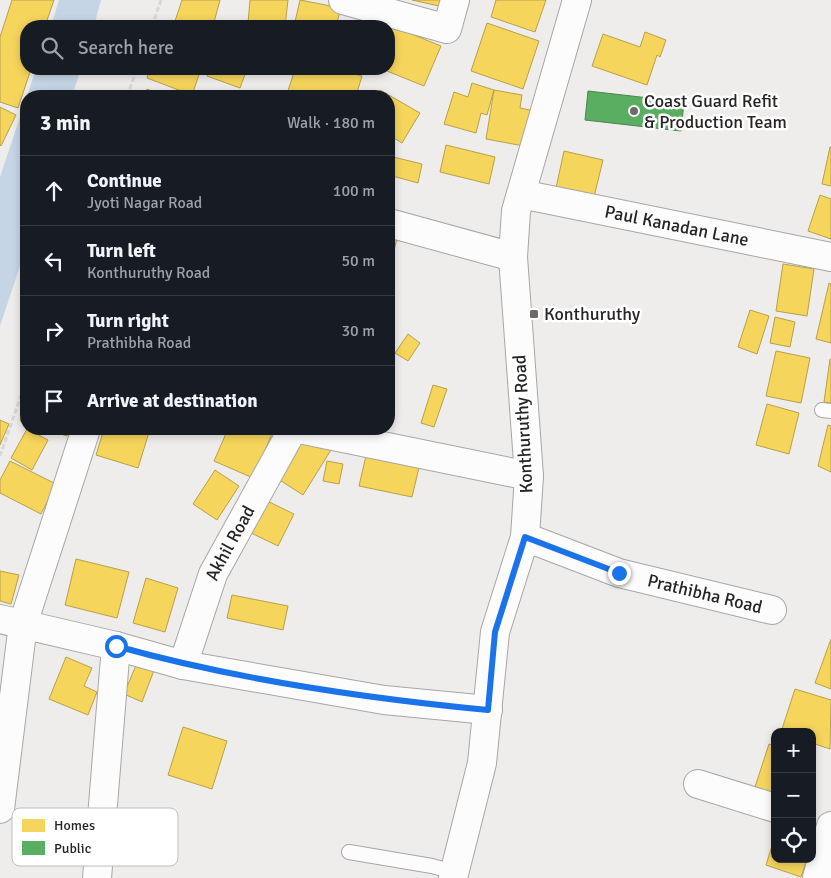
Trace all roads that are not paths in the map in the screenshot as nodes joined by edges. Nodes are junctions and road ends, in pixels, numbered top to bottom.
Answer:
1 (343, 0) edge
2 (455, 0) edge
3 (577, 0) edge
4 (521, 194) junction
5 (395, 225) edge
6 (513, 257) junction
7 (831, 257) edge
8 (84, 435) edge
9 (290, 435) edge
10 (328, 435) edge
11 (529, 476) junction
12 (525, 537) junction
13 (772, 610) dead end
14 (11, 622) edge
15 (116, 646) junction
16 (184, 665) junction
17 (488, 710) junction
18 (698, 784) dead end
19 (771, 807) edge
20 (103, 808) edge
21 (0, 809) edge
22 (816, 820) edge
23 (831, 825) edge
24 (349, 852) dead end
25 (453, 875) edge
26 (817, 878) edge

1 - 2 street
3 - 4 street, Konthuruthy Road
4 - 6 street, Konthuruthy Road
4 - 7 street, Paul Kanadan Lane
5 - 6 street
6 - 11 street, Konthuruthy Road
8 - 14 street
9 - 16 street, Akhil Road
10 - 11 street
11 - 12 street, Konthuruthy Road
12 - 13 street, Prathibha Road
12 - 17 street, Konthuruthy Road
14 - 15 street
14 - 21 street
15 - 16 street
15 - 20 street
16 - 17 street
17 - 25 street, Konthuruthy Road
18 - 19 street
22 - 23 street
23 - 26 street
24 - 25 lane

